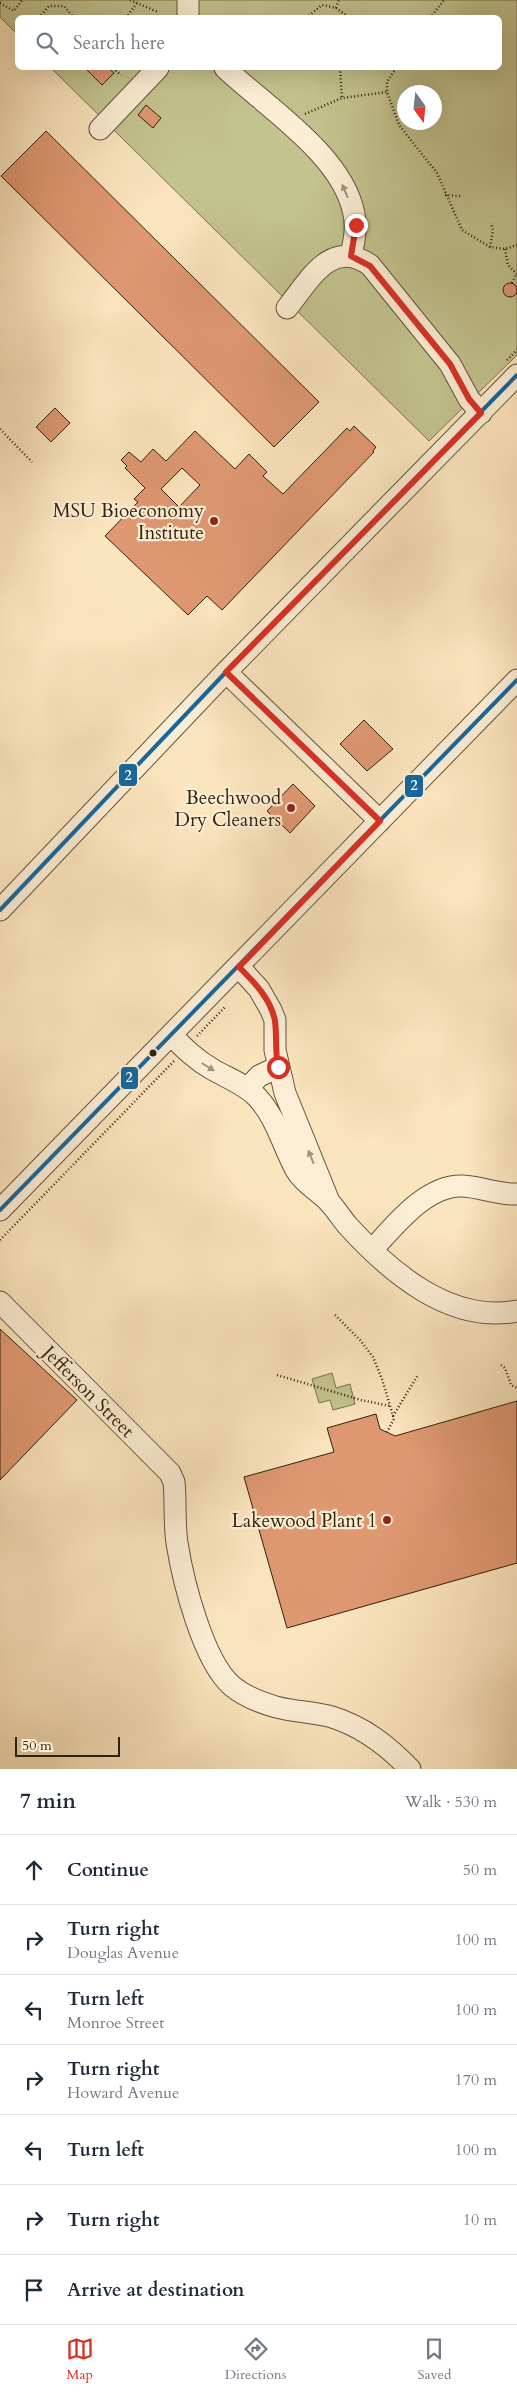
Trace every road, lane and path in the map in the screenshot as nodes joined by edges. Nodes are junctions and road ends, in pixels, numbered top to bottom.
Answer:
1 (22, 0) edge
2 (130, 0) edge
3 (188, 0) edge
4 (340, 0) edge
5 (444, 0) edge
6 (0, 3) edge
7 (137, 3) junction
8 (336, 8) junction
9 (158, 12) dead end
10 (42, 15) edge
11 (72, 15) edge
12 (128, 15) edge
13 (188, 15) edge
14 (310, 15) edge
15 (346, 15) edge
16 (432, 15) edge
17 (115, 70) edge
18 (156, 70) edge
19 (227, 70) edge
20 (340, 70) edge
21 (395, 70) edge
22 (121, 75) dead end
23 (387, 92) junction
24 (342, 98) junction
25 (299, 120) dead end
26 (100, 129) dead end
27 (445, 195) junction
28 (460, 196) dead end
29 (491, 223) dead end
30 (517, 245) edge
31 (490, 247) junction
32 (506, 248) junction
33 (351, 256) junction
34 (516, 274) edge
35 (512, 283) dead end
36 (287, 308) dead end
37 (517, 375) edge
38 (481, 413) junction
39 (0, 429) edge
40 (32, 462) dead end
41 (226, 672) junction
42 (517, 680) edge
43 (380, 821) junction
44 (0, 910) edge
45 (239, 967) junction
46 (227, 1005) dead end
47 (171, 1036) junction
48 (195, 1038) dead end
49 (176, 1059) dead end
50 (278, 1067) junction
51 (248, 1088) junction
52 (517, 1194) edge
53 (329, 1202) junction
54 (0, 1210) edge
55 (0, 1240) edge
56 (372, 1249) junction
57 (0, 1302) edge
58 (517, 1311) edge
59 (335, 1316) dead end
60 (501, 1365) dead end
61 (418, 1375) dead end
62 (277, 1376) dead end
63 (517, 1388) edge
64 (390, 1406) junction
65 (393, 1416) junction
66 (387, 1432) dead end
67 (410, 1769) edge

1 - 6 path
2 - 7 path
3 - 13 street
4 - 8 path
5 - 16 path
7 - 9 path
7 - 12 path
8 - 14 path
8 - 15 path
10 - 11 path
17 - 22 path
18 - 26 street
33 -> 19 street
20 - 24 path
21 - 23 path
23 - 24 path
23 - 27 path
24 - 25 path
27 - 28 path
27 - 31 path
29 - 31 path
30 - 32 path
31 - 32 path
32 - 34 path
33 - 36 street
33 - 38 street
34 - 35 path
37 - 38 street
38 - 41 street
39 - 40 path
41 - 43 street
41 - 44 street
42 - 43 street
43 - 45 street
45 - 47 street
45 - 50 street
46 - 48 path
47 -> 51 street
47 - 54 street
49 - 55 path
50 - 51 street
53 -> 50 street
51 - 53 street
52 - 56 street
53 - 56 street
56 - 58 street
57 - 67 street, Jefferson Street
59 - 64 path
60 - 63 path
61 - 65 path
62 - 64 path
64 - 65 path
65 - 66 path

